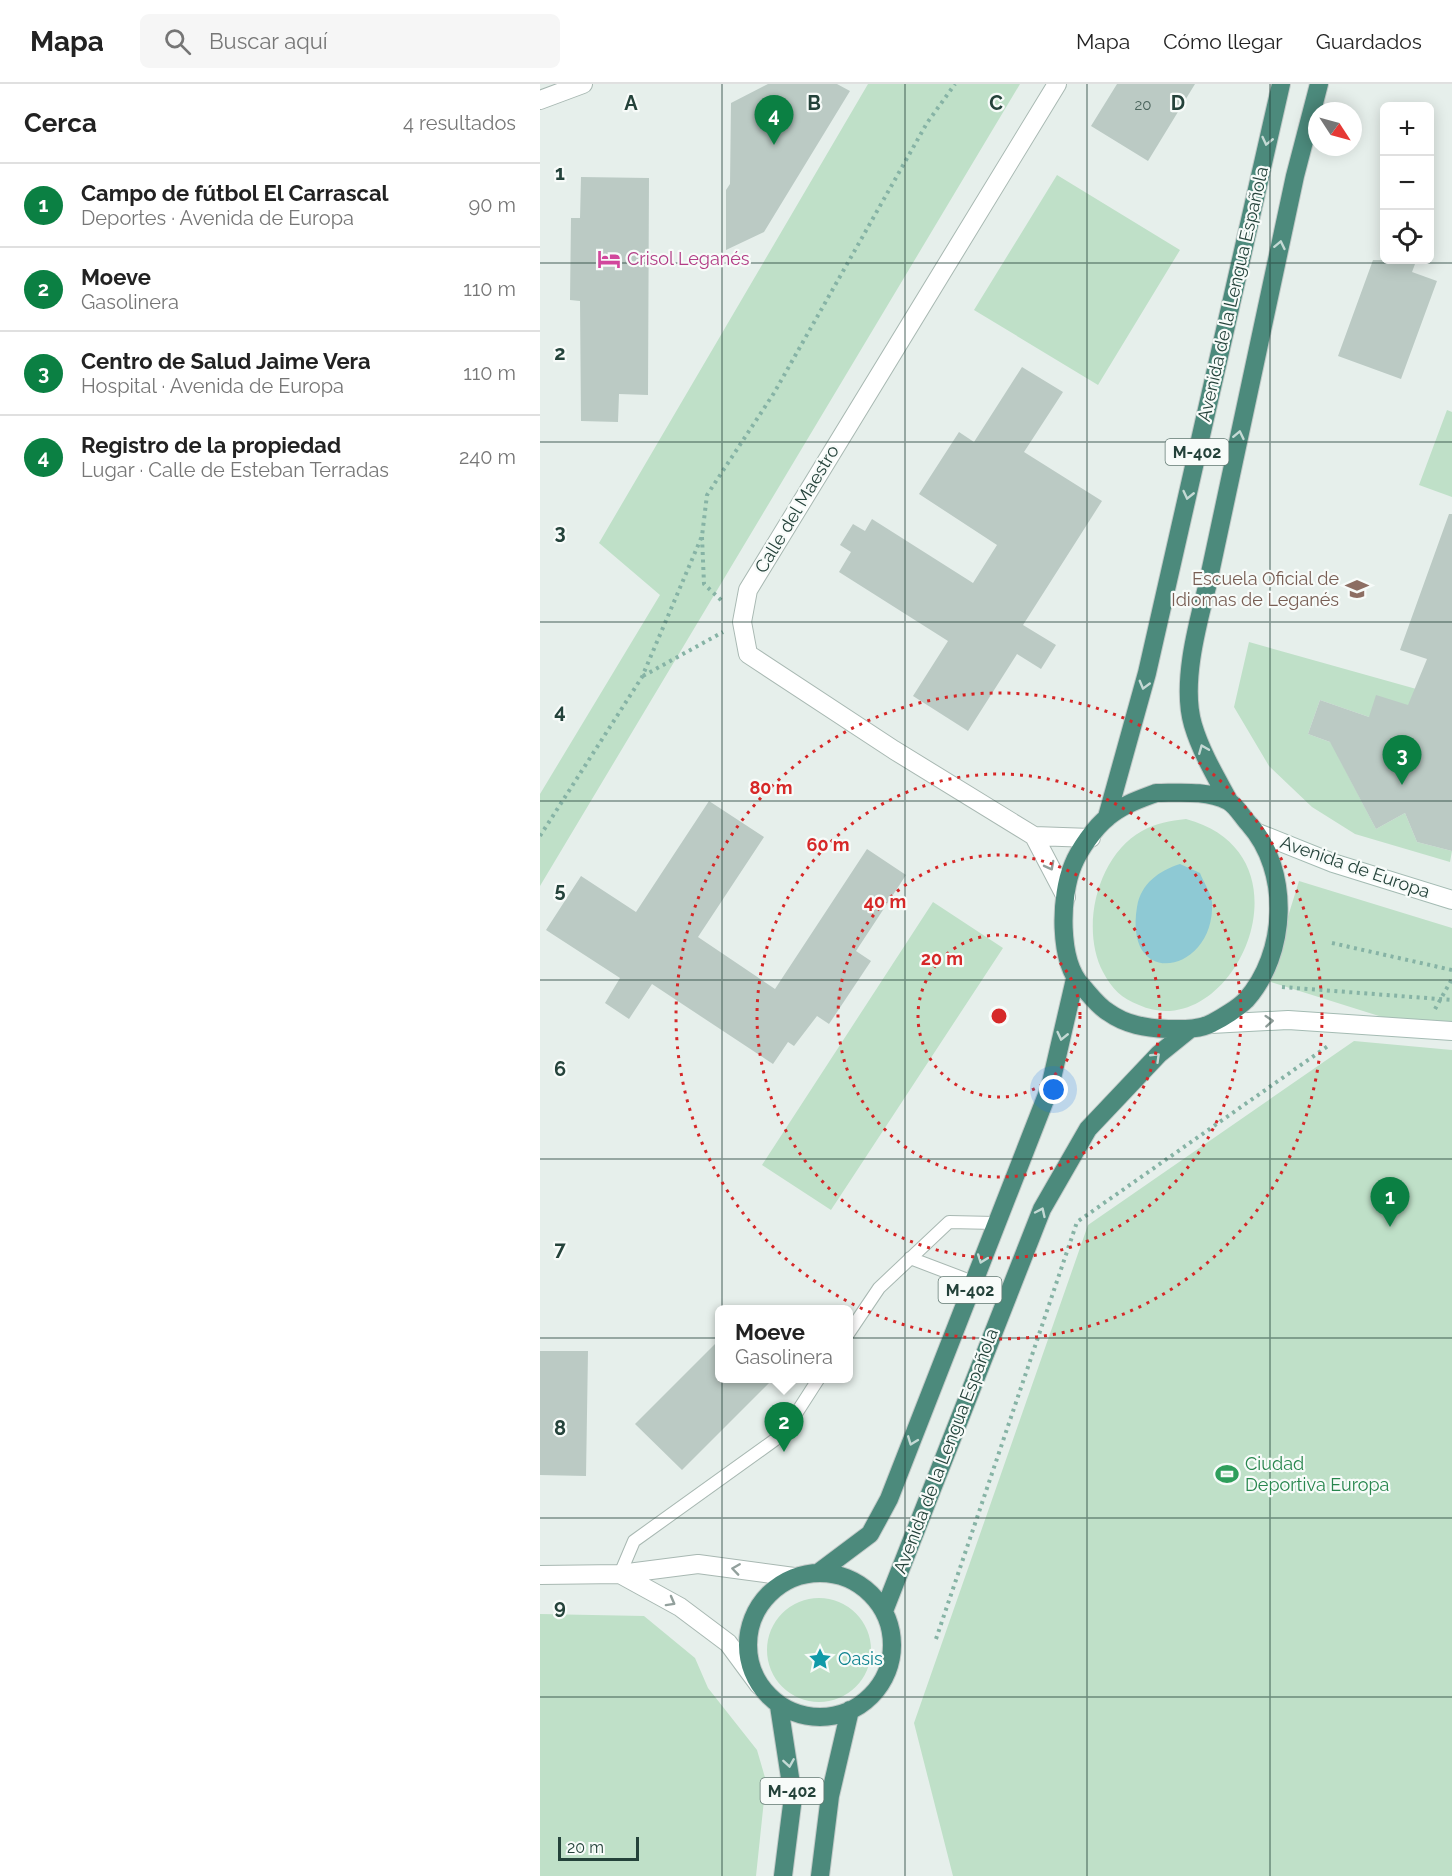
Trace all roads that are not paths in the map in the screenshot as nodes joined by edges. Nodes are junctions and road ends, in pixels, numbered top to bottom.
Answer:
1 (583, 84) edge
2 (1057, 84) edge
3 (1281, 84) edge
4 (1319, 84) edge
5 (540, 100) edge
6 (1229, 801) junction
7 (1107, 817) junction
8 (1258, 833) junction
9 (1034, 836) junction
10 (1091, 838) junction
11 (1066, 897) junction
12 (1452, 900) edge
13 (1076, 979) junction
14 (1211, 1024) junction
15 (1190, 1029) junction
16 (1452, 1031) edge
17 (995, 1223) junction
18 (910, 1258) junction
19 (973, 1282) junction
20 (853, 1328) edge
21 (816, 1383) edge
22 (818, 1573) junction
23 (620, 1574) junction
24 (540, 1575) edge
25 (794, 1578) junction
26 (884, 1611) junction
27 (759, 1685) junction
28 (779, 1706) junction
29 (850, 1710) junction
30 (783, 1876) edge
31 (820, 1876) edge

1 - 5 street
2 - 9 street, Calle del Maestro
3 -> 7 highway, Avenida de la Lengua Española / M-402
6 -> 4 highway, Avenida de la Lengua Española / M-402
6 - 7 highway, M-402
6 - 8 highway, M-402
7 - 10 highway, M-402
8 - 12 street, Avenida de Europa
8 - 14 highway, M-402
9 - 10 street, Calle del Maestro
9 -> 11 street
10 - 11 highway, M-402
11 - 13 highway, M-402
13 - 15 highway, M-402
13 -> 17 highway, Avenida de la Lengua Española / M-402
14 - 15 highway, M-402
14 -> 16 street
26 -> 15 highway, Avenida de la Lengua Española / M-402
17 - 18 lane
17 -> 19 highway, Avenida de la Lengua Española / M-402
18 - 19 lane
18 - 20 lane
19 -> 22 highway, Avenida de la Lengua Española / M-402
21 - 23 lane
22 - 25 highway, M-402
22 - 26 highway, M-402
23 - 24 street
25 -> 23 street
23 -> 27 street
25 - 27 highway, M-402
26 - 29 highway, M-402
27 - 28 highway, M-402
28 - 29 highway, M-402
28 -> 30 highway, M-402
29 - 31 highway, M-402

